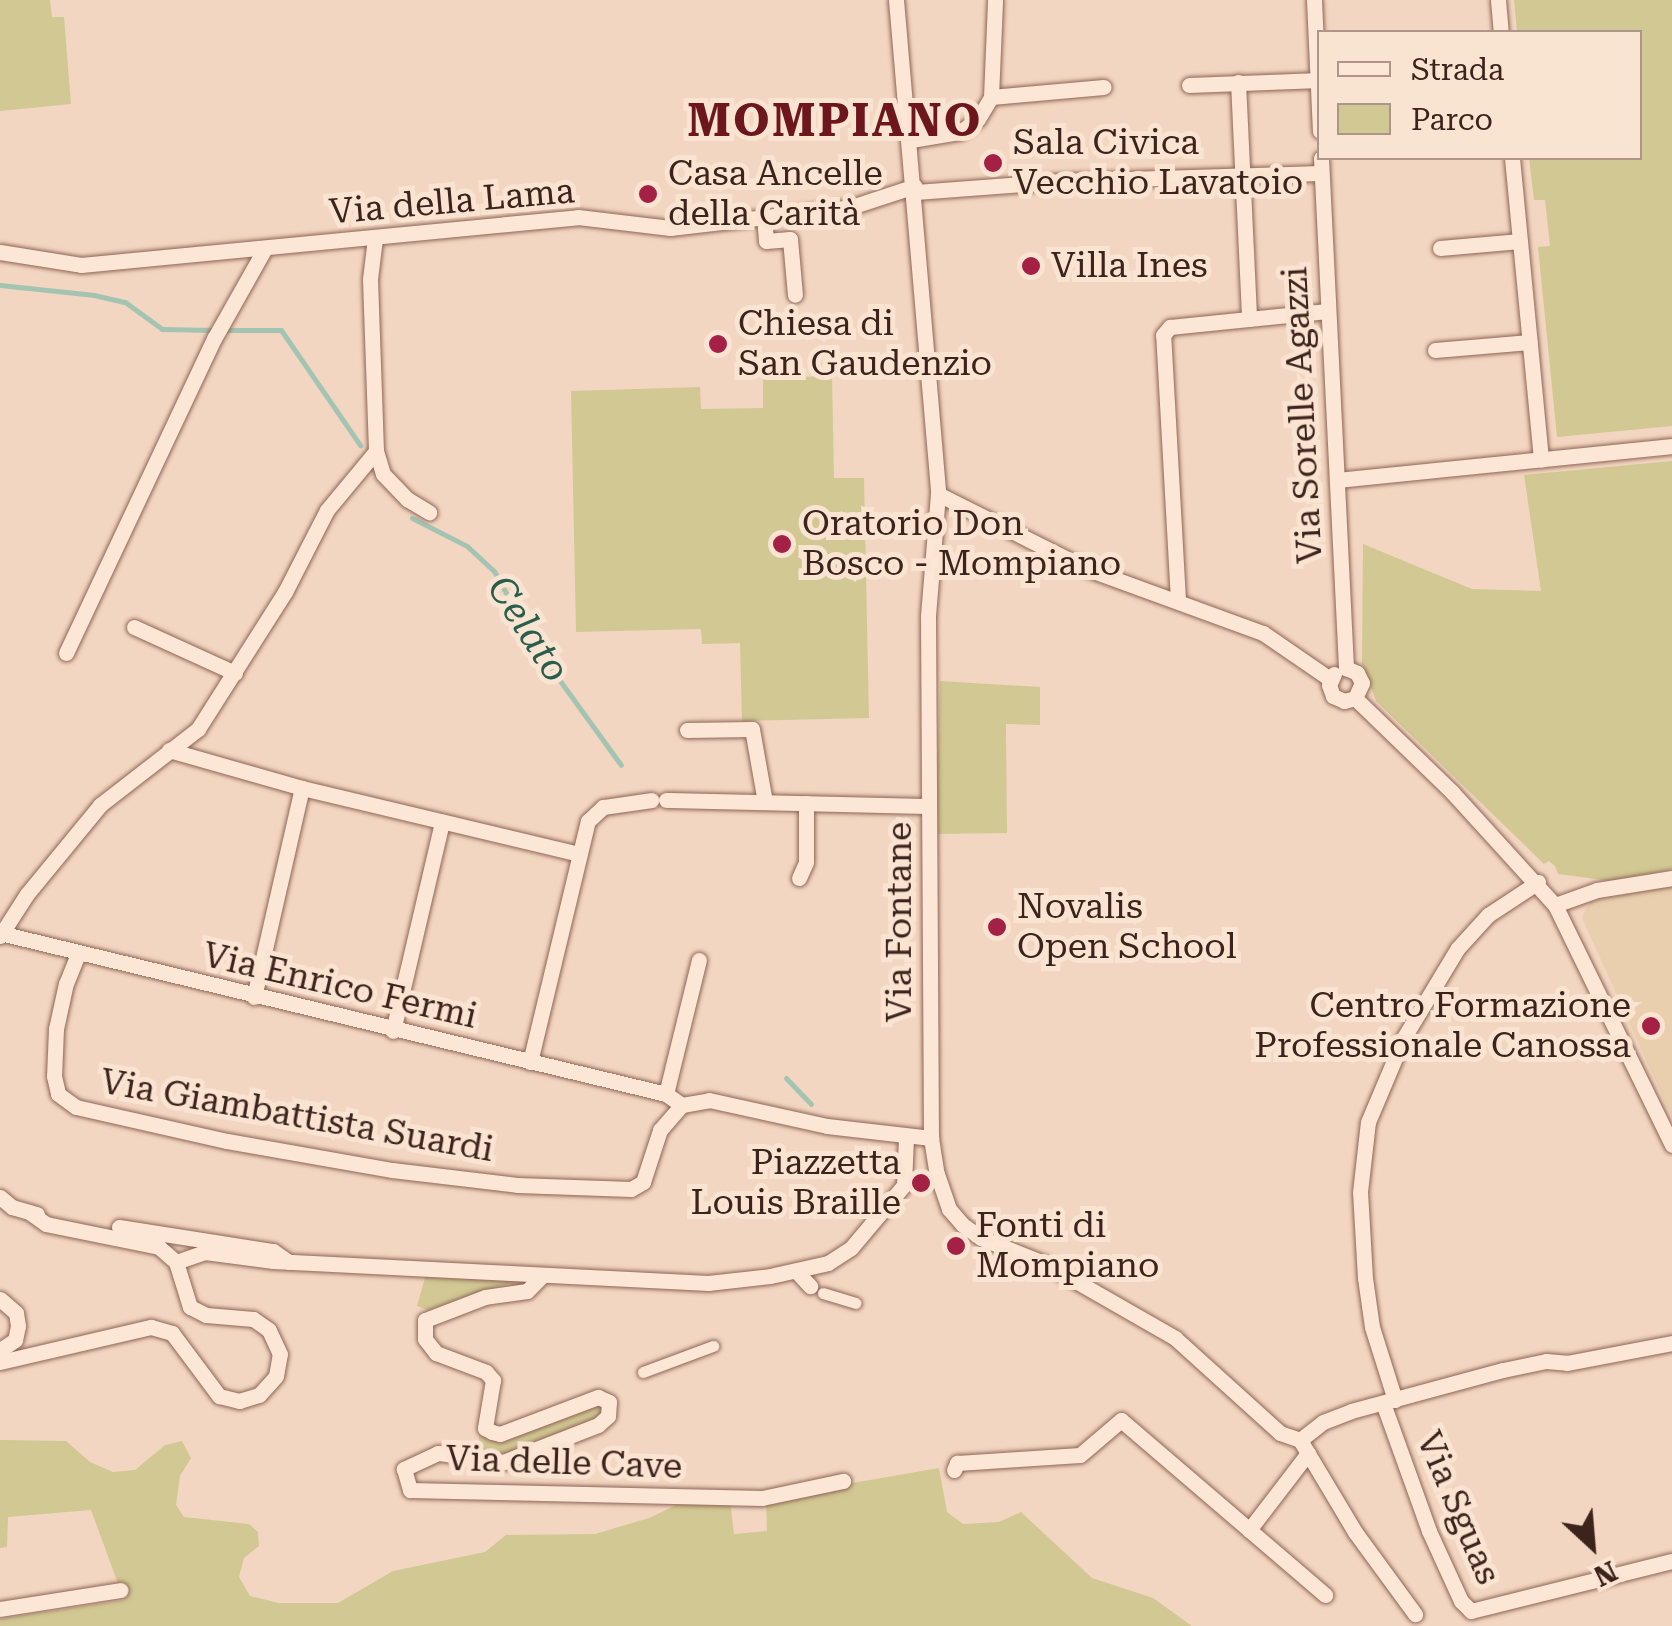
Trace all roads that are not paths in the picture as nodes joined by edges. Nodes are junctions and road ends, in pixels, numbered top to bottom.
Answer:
1 (896, 0) edge
2 (995, 0) edge
3 (1314, 0) edge
4 (1498, 0) edge
5 (1500, 30) edge
6 (1317, 60) edge
7 (1317, 80) edge
8 (1238, 82) junction
9 (1189, 85) dead end
10 (1104, 88) dead end
11 (991, 97) junction
12 (911, 140) junction
13 (1512, 160) edge
14 (1321, 165) edge
15 (1242, 176) junction
16 (915, 189) junction
17 (764, 216) junction
18 (375, 238) junction
19 (1520, 241) junction
20 (1440, 248) dead end
21 (264, 250) junction
22 (0, 252) edge
23 (794, 295) dead end
24 (1327, 311) junction
25 (1250, 319) junction
26 (1530, 342) junction
27 (1435, 350) dead end
28 (1672, 446) edge
29 (376, 450) junction
30 (1542, 460) junction
31 (1337, 480) junction
32 (938, 494) junction
33 (430, 512) dead end
34 (1178, 600) junction
35 (134, 627) dead end
36 (66, 653) dead end
37 (1346, 668) junction
38 (235, 673) junction
39 (1330, 679) junction
40 (1355, 698) junction
41 (687, 730) dead end
42 (169, 750) junction
43 (302, 788) junction
44 (765, 802) junction
45 (806, 803) junction
46 (928, 806) junction
47 (442, 822) junction
48 (578, 854) junction
49 (798, 878) dead end
50 (1672, 878) edge
51 (1538, 882) junction
52 (1555, 905) junction
53 (1, 934) edge
54 (78, 954) junction
55 (699, 960) dead end
56 (254, 998) junction
57 (393, 1030) junction
58 (530, 1062) junction
59 (666, 1094) junction
60 (682, 1106) junction
61 (906, 1138) junction
62 (932, 1138) junction
63 (1672, 1146) edge
64 (0, 1197) edge
65 (29, 1212) junction
66 (176, 1262) junction
67 (289, 1262) junction
68 (796, 1271) junction
69 (542, 1276) junction
70 (770, 1276) junction
71 (816, 1290) joint
72 (709, 1295) dead end
73 (0, 1299) edge
74 (854, 1302) dead end
75 (1672, 1343) edge
76 (713, 1346) dead end
77 (0, 1350) edge
78 (0, 1362) edge
79 (644, 1372) dead end
80 (1389, 1401) junction
81 (1304, 1446) junction
82 (954, 1470) dead end
83 (842, 1482) dead end
84 (1249, 1530) junction
85 (1672, 1561) edge
86 (121, 1590) dead end
87 (1325, 1595) dead end
88 (0, 1609) edge
89 (1414, 1614) dead end

1 - 12 street, Via Fontane
2 - 11 street
3 - 6 street
4 - 5 street
7 - 8 street
8 - 9 street
8 - 15 street
10 - 11 street
11 - 12 street
12 - 16 street, Via Fontane
13 - 19 street
14 - 15 street, Via della Lama
14 - 24 street, Via Sorelle Agazzi
15 - 16 street, Via della Lama
15 - 25 street
16 - 17 street, Via della Lama
16 - 32 street, Via Fontane
17 - 18 street, Via della Lama
17 - 23 street
18 - 21 street, Via della Lama
18 - 29 street
19 - 20 street
19 - 26 street
21 - 22 street, Via della Lama
21 - 36 street
24 - 25 street
24 - 31 street, Via Sorelle Agazzi
25 - 34 street
26 - 27 street
26 - 30 street
28 - 30 street
29 - 33 street
29 - 38 street
30 - 31 street
31 - 37 street, Via Sorelle Agazzi
32 - 34 street
32 - 46 street, Via Fontane
34 - 39 street
35 - 38 street
37 - 39 street
37 - 40 street
38 - 42 street
39 - 40 street
40 - 51 street
41 - 44 street
42 - 43 street
42 - 53 street
43 - 47 street
43 - 56 street
44 - 45 street
44 - 48 street
45 - 46 street
45 - 49 street
46 - 62 street, Via Fontane
47 - 48 street
47 - 57 street
48 - 58 street
50 - 52 street
51 - 52 street
51 - 80 street
52 - 63 street
53 - 54 street, Via Enrico Fermi
54 - 56 street, Via Enrico Fermi
54 - 60 street, Via Giambattista Suardi
55 - 59 street
56 - 57 street, Via Enrico Fermi
57 - 58 street, Via Enrico Fermi
58 - 59 street, Via Enrico Fermi
59 - 60 street, Via Enrico Fermi
60 - 61 street
61 - 62 street
61 - 68 street, Via delle Cave
62 - 81 street, Via Fontane
64 - 65 street, Via delle Cave
65 - 66 street
65 - 67 street, Via delle Cave
66 - 67 street
66 - 78 street
67 - 69 street, Via delle Cave
68 - 70 street, Via delle Cave
68 - 71 street
69 - 70 street, Via delle Cave
69 - 83 street, Via delle Cave
70 - 72 street, Via delle Cave
71 - 74 street
73 - 77 street
75 - 80 street
76 - 79 street
80 - 81 street
80 - 85 street, Via Sguas
81 - 84 street
81 - 89 street, Via Fontane
82 - 84 street
84 - 87 street
86 - 88 street

